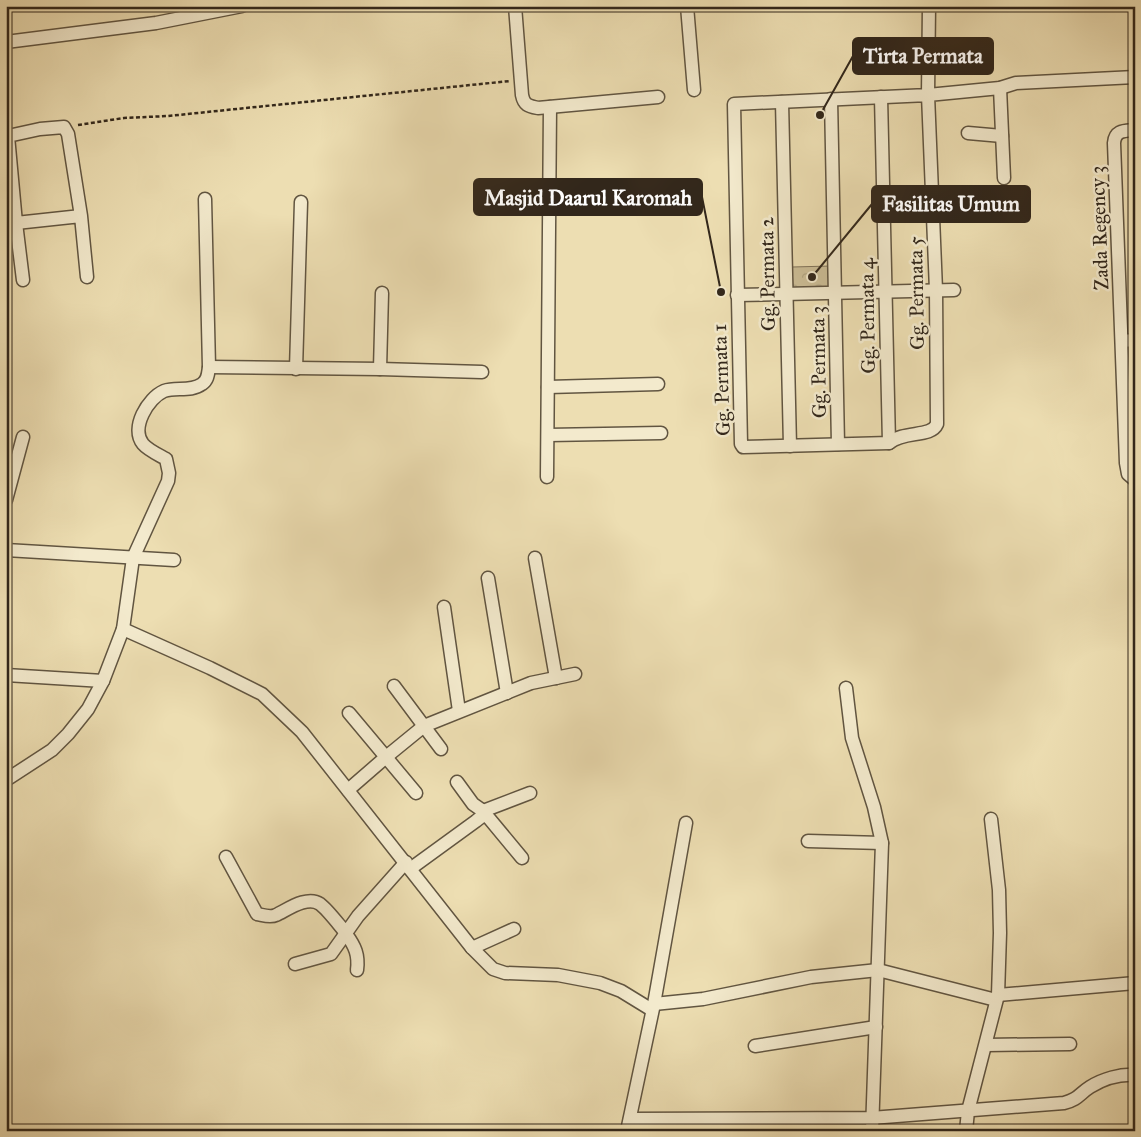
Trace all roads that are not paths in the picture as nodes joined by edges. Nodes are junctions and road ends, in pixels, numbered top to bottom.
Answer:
1 (242, 6) edge
2 (514, 6) edge
3 (687, 6) edge
4 (929, 6) edge
5 (6, 42) edge
6 (1135, 77) edge
7 (1000, 88) junction
8 (694, 90) dead end
9 (928, 95) junction
10 (658, 97) dead end
11 (881, 98) junction
12 (831, 100) junction
13 (782, 102) junction
14 (550, 107) junction
15 (1135, 130) edge
16 (968, 133) dead end
17 (7, 136) edge
18 (1002, 136) junction
19 (1004, 178) dead end
20 (10, 193) edge
21 (205, 199) dead end
22 (301, 202) dead end
23 (82, 216) junction
24 (16, 223) junction
25 (87, 277) dead end
26 (23, 280) dead end
27 (936, 290) junction
28 (954, 290) dead end
29 (835, 292) junction
30 (885, 292) junction
31 (382, 293) dead end
32 (786, 293) junction
33 (737, 294) junction
34 (1135, 340) edge
35 (1122, 341) junction
36 (209, 367) junction
37 (296, 369) junction
38 (380, 369) junction
39 (482, 372) dead end
40 (658, 384) dead end
41 (548, 388) junction
42 (661, 433) dead end
43 (548, 435) junction
44 (23, 438) dead end
45 (889, 443) junction
46 (838, 444) junction
47 (790, 446) junction
48 (548, 477) dead end
49 (1135, 480) edge
50 (6, 500) edge
51 (6, 550) edge
52 (132, 558) junction
53 (535, 558) dead end
54 (174, 560) dead end
55 (488, 578) dead end
56 (444, 607) dead end
57 (123, 630) junction
58 (575, 674) dead end
59 (6, 675) edge
60 (556, 678) junction
61 (103, 681) junction
62 (394, 686) dead end
63 (846, 688) dead end
64 (507, 693) junction
65 (459, 711) junction
66 (349, 712) dead end
67 (424, 726) junction
68 (442, 749) dead end
69 (386, 757) junction
70 (6, 780) edge
71 (457, 782) dead end
72 (348, 790) junction
73 (416, 793) dead end
74 (530, 793) dead end
75 (484, 811) junction
76 (992, 819) dead end
77 (686, 824) dead end
78 (808, 841) dead end
79 (882, 843) junction
80 (226, 856) dead end
81 (522, 858) dead end
82 (408, 865) junction
83 (514, 929) dead end
84 (346, 934) junction
85 (472, 948) junction
86 (295, 964) dead end
87 (357, 970) dead end
88 (878, 970) junction
89 (1135, 983) edge
90 (997, 997) junction
91 (653, 1007) junction
92 (876, 1027) junction
93 (1070, 1044) dead end
94 (986, 1045) junction
95 (755, 1046) dead end
96 (1135, 1075) edge
97 (968, 1111) junction
98 (872, 1124) edge
99 (629, 1125) edge
100 (966, 1131) edge

1 - 5 street
2 - 14 street
3 - 8 street
4 - 9 street, Gg. Permata 5
6 - 7 street
7 - 9 street
7 - 18 street
9 - 11 street
9 - 27 street, Gg. Permata 5
10 - 14 street
11 - 12 street
11 - 30 street, Gg. Permata 4
12 - 13 street
12 - 29 street, Gg. Permata 3
13 - 32 street, Gg. Permata 2
13 - 33 street, Gg. Permata 1
14 - 41 street
15 - 35 street, Zada Regency 3
16 - 18 street
17 - 20 street
17 - 23 street
18 - 19 street
20 - 24 street
21 - 36 street
22 - 37 street
23 - 24 street
23 - 25 street
24 - 26 street
27 - 28 street
27 - 30 street
27 - 45 street, Gg. Permata 5
29 - 30 street
29 - 32 street
29 - 46 street, Gg. Permata 3
30 - 45 street, Gg. Permata 4
31 - 38 street
32 - 33 street
32 - 47 street, Gg. Permata 2
33 - 47 street, Gg. Permata 1
34 - 35 street
35 - 49 street, Zada Regency 3
36 - 37 street
36 - 52 street
37 - 38 street
38 - 39 street
40 - 41 street
41 - 43 street
42 - 43 street
43 - 48 street
44 - 50 street
45 - 46 street
46 - 47 street
51 - 52 street
52 - 54 street
52 - 57 street
53 - 60 street
55 - 64 street
56 - 65 street
57 - 61 street
57 - 72 street
58 - 60 street
59 - 61 street
60 - 64 street
61 - 70 street
62 - 67 street
63 - 79 street
64 - 65 street
65 - 67 street
66 - 69 street
67 - 68 street
67 - 69 street
69 - 72 street
69 - 73 street
71 - 75 street
72 - 82 street
74 - 75 street
75 - 81 street
75 - 82 street
76 - 90 street
77 - 91 street
78 - 79 street
79 - 88 street
80 - 84 street
82 - 84 street
82 - 85 street
83 - 85 street
84 - 86 street
84 - 87 street
85 - 91 street
88 - 90 street
88 - 91 street
88 - 92 street
89 - 90 street
90 - 94 street
91 - 99 street
92 - 95 street
92 - 98 street
93 - 94 street
94 - 97 street
96 - 97 street
97 - 98 street
97 - 100 street
98 - 99 street

